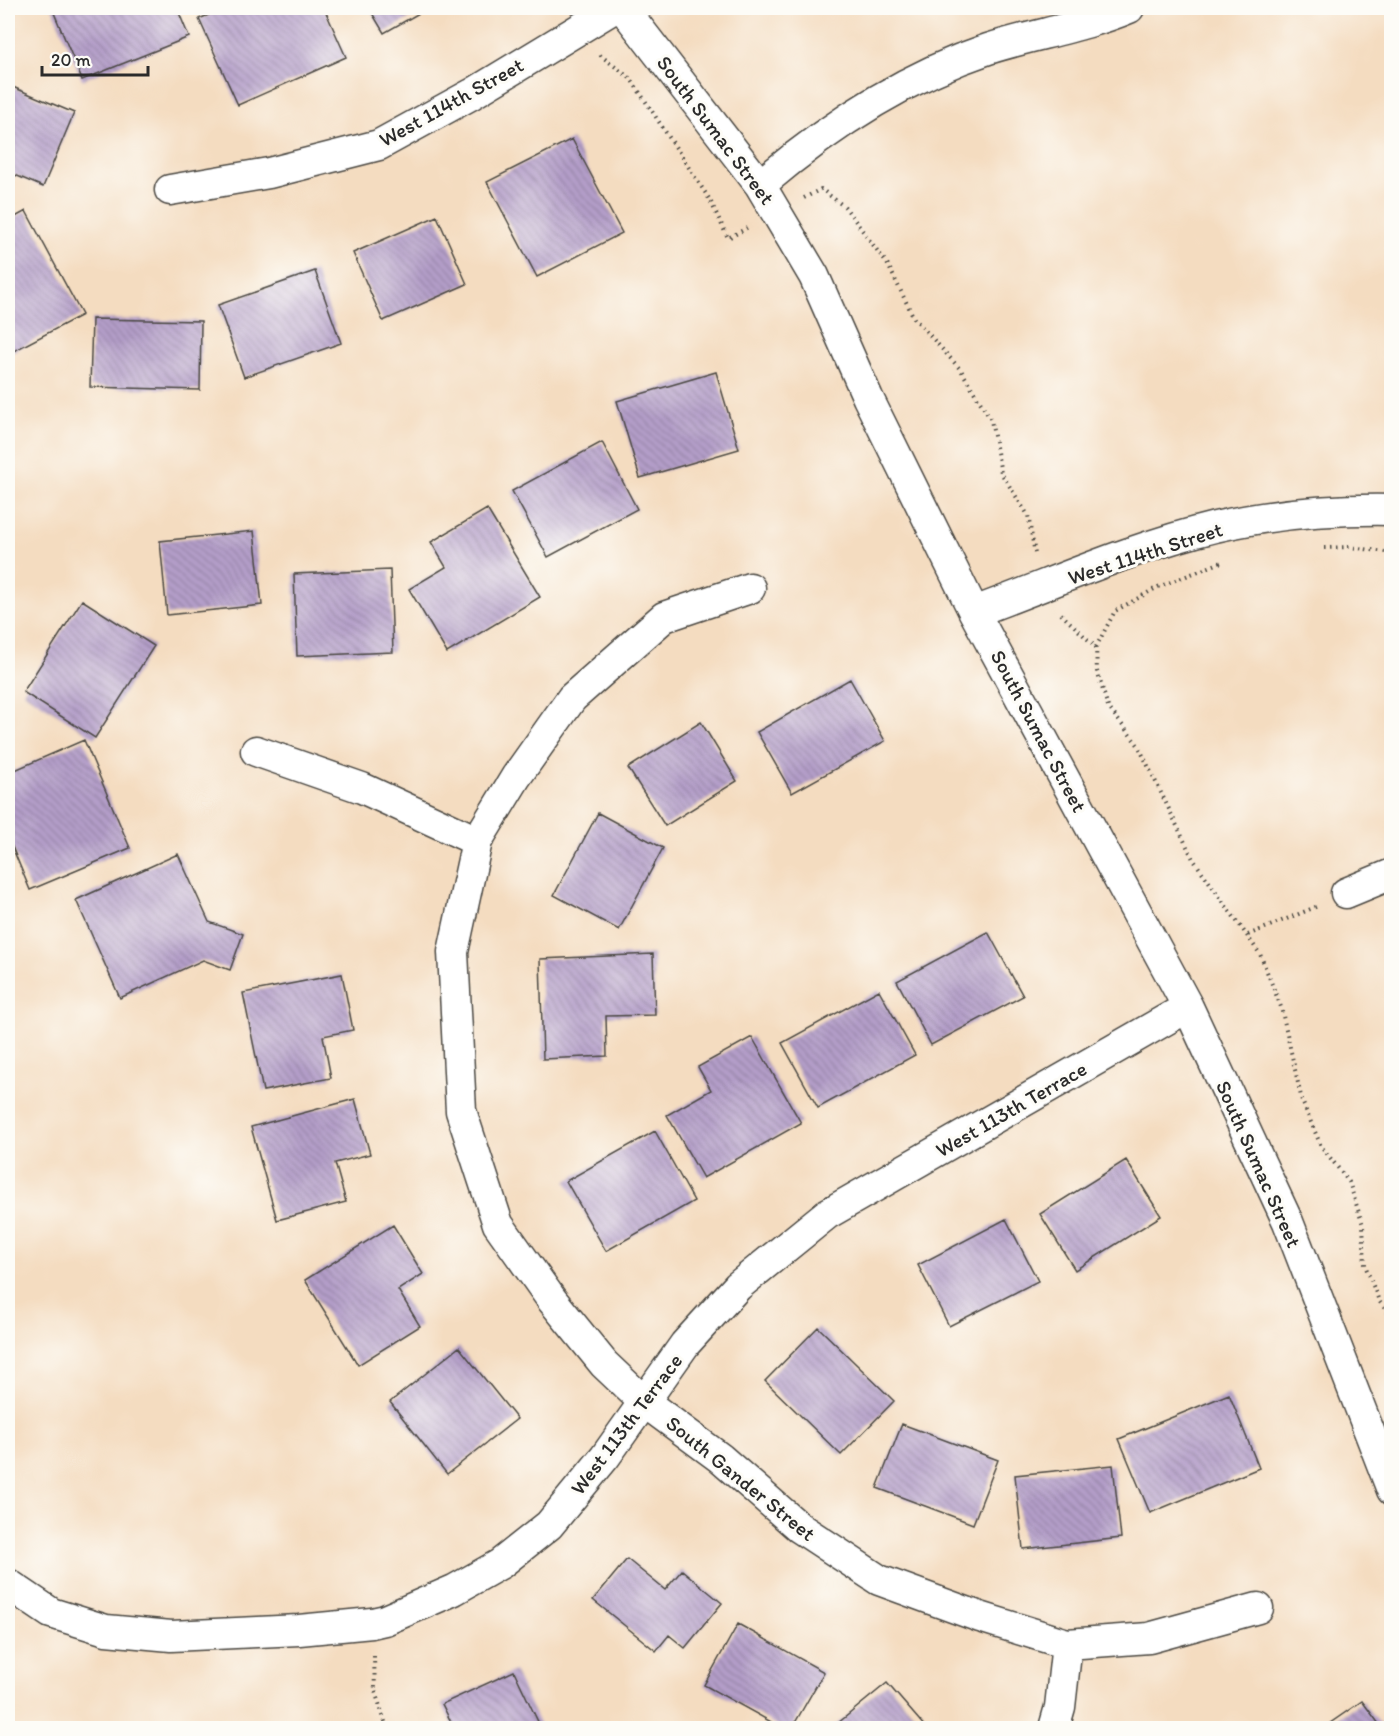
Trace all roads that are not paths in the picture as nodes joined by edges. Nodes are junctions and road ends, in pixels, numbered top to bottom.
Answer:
1 (615, 8) edge
2 (623, 8) edge
3 (1129, 8) edge
4 (760, 184) junction
5 (171, 190) dead end
6 (1392, 510) edge
7 (750, 588) dead end
8 (974, 612) junction
9 (256, 751) dead end
10 (477, 841) junction
11 (1392, 874) edge
12 (1346, 893) road end
13 (1188, 1007) junction
14 (643, 1401) junction
15 (1390, 1482) edge
16 (8, 1584) edge
17 (1258, 1608) dead end
18 (1067, 1644) junction
19 (1054, 1728) edge

1 - 5 street, West 114th Street
2 - 4 street, South Sumac Street
3 - 4 street
4 - 8 street, South Sumac Street
6 - 8 street, West 114th Street
7 - 10 street, South Gander Street
8 - 13 street, South Sumac Street
9 - 10 street
10 - 14 street, South Gander Street
11 - 12 street
13 - 14 street, West 113th Terrace
13 - 15 street, South Sumac Street
14 - 16 street, West 113th Terrace
14 - 18 street, South Gander Street
17 - 18 street, South Gander Street
18 - 19 street

